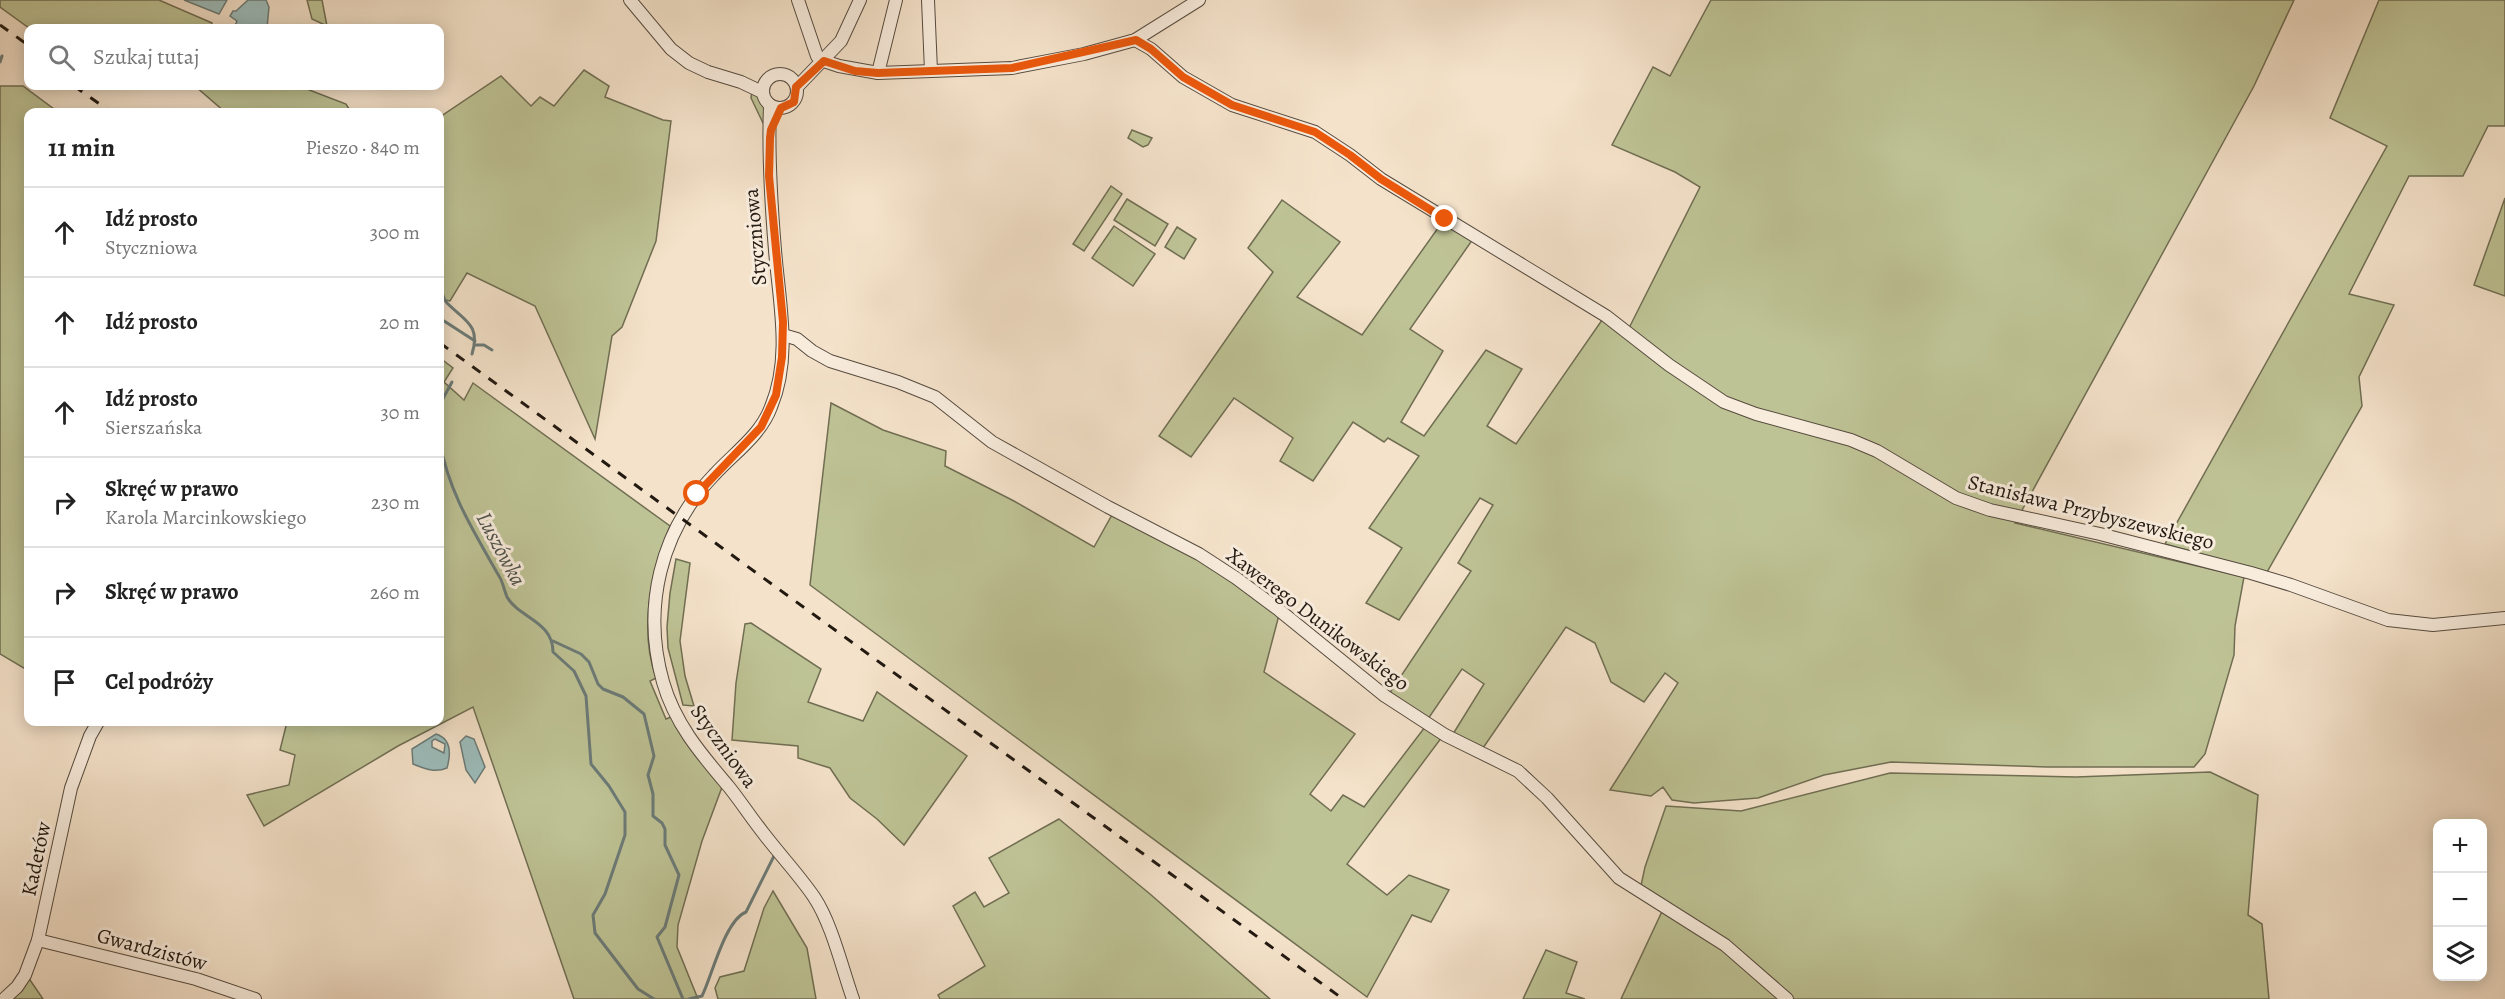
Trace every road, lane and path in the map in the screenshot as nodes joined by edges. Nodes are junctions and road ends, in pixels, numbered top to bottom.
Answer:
1 (630, 0) edge
2 (798, 0) edge
3 (860, 0) edge
4 (897, 0) edge
5 (928, 0) edge
6 (1199, 0) edge
7 (1136, 40) junction
8 (819, 65) junction
9 (931, 70) junction
10 (878, 73) junction
11 (789, 76) junction
12 (764, 86) junction
13 (796, 87) junction
14 (776, 107) junction
15 (783, 335) junction
16 (2505, 618) edge
17 (96, 726) edge
18 (38, 940) junction
19 (4, 999) edge
20 (255, 999) edge
21 (853, 999) edge
22 (1787, 999) edge

1 - 12 street
2 - 8 street
3 - 8 street
4 - 10 street
5 - 9 street
6 - 7 street
7 - 9 street
7 - 16 street, Stanisława Przybyszewskiego
8 - 10 street
8 - 11 street
8 - 13 street
9 - 10 street
11 - 12 street
11 - 13 street
12 - 14 street
13 - 14 street
14 - 15 street, Styczniowa
15 - 21 street, Styczniowa
15 - 22 street, Xawerego Dunikowskiego
17 - 18 street, Kadetów
18 - 19 street, Kadetów
18 - 20 street, Gwardzistów

